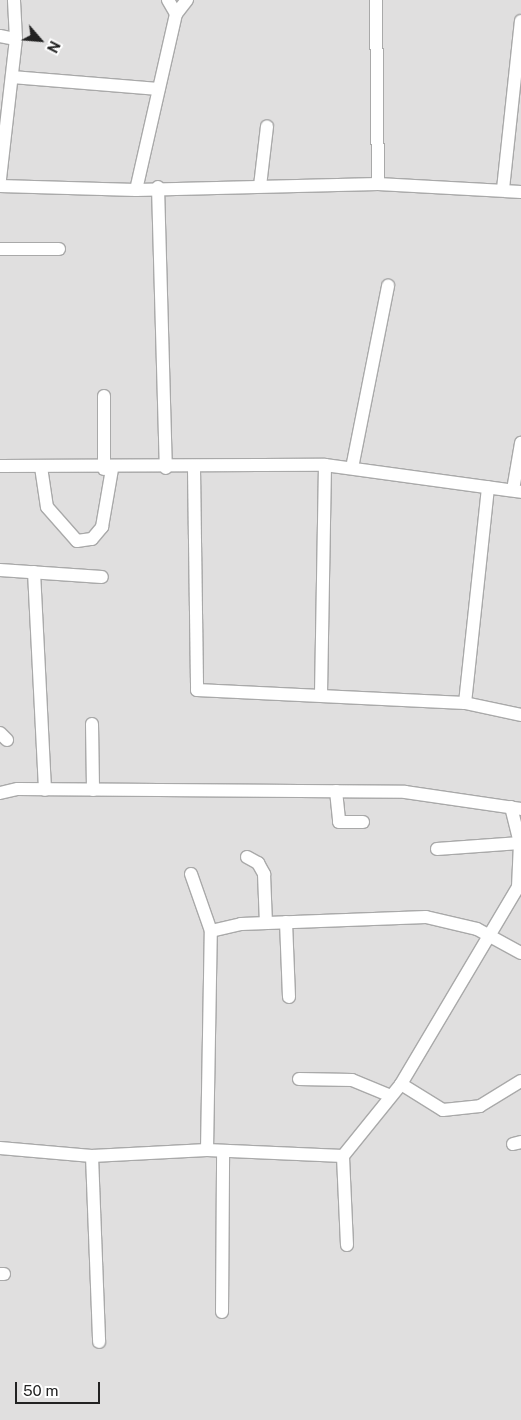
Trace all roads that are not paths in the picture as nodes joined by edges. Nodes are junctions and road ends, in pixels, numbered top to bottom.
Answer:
1 (14, 0) edge
2 (168, 0) edge
3 (187, 0) edge
4 (376, 0) edge
5 (176, 14) junction
6 (521, 21) edge
7 (0, 36) edge
8 (16, 39) junction
9 (12, 77) junction
10 (159, 89) junction
11 (267, 126) dead end
12 (0, 179) edge
13 (378, 184) junction
14 (0, 186) edge
15 (260, 186) junction
16 (158, 187) junction
17 (136, 190) junction
18 (502, 190) junction
19 (521, 192) edge
20 (0, 248) edge
21 (59, 249) dead end
22 (388, 286) dead end
23 (104, 396) dead end
24 (521, 444) edge
25 (325, 465) junction
26 (0, 466) edge
27 (41, 467) junction
28 (166, 468) junction
29 (352, 468) junction
30 (108, 469) junction
31 (194, 469) junction
32 (488, 487) junction
33 (517, 491) edge
34 (0, 570) edge
35 (34, 572) junction
36 (102, 577) dead end
37 (321, 694) junction
38 (466, 703) junction
39 (521, 715) edge
40 (92, 724) dead end
41 (0, 783) edge
42 (18, 789) junction
43 (45, 790) junction
44 (93, 790) junction
45 (336, 791) junction
46 (0, 793) edge
47 (516, 808) edge
48 (362, 822) dead end
49 (520, 843) junction
50 (437, 849) dead end
51 (247, 857) dead end
52 (191, 874) dead end
53 (286, 922) junction
54 (266, 923) junction
55 (211, 931) junction
56 (491, 938) junction
57 (521, 953) edge
58 (288, 997) dead end
59 (298, 1078) dead end
60 (521, 1081) edge
61 (400, 1084) junction
62 (391, 1096) junction
63 (0, 1148) edge
64 (207, 1150) junction
65 (223, 1153) junction
66 (92, 1156) junction
67 (343, 1156) junction
68 (347, 1245) dead end
69 (222, 1312) dead end
70 (99, 1342) dead end

1 - 8 street
2 - 5 street
3 - 5 street
4 - 13 street
5 - 10 street
6 - 18 street
7 - 8 street
8 - 9 street
9 - 10 street
9 - 12 street
10 - 17 street
11 - 15 street
13 - 15 street
13 - 18 street
14 - 17 street
15 - 16 street
16 - 17 street
16 - 28 street
18 - 19 street
20 - 21 street
22 - 29 street
23 - 30 street
24 - 33 street
25 - 29 street
25 - 31 street
25 - 37 street
26 - 27 street
27 - 30 street
27 - 30 street
28 - 30 street
28 - 31 street
29 - 32 street
31 - 37 street
32 - 33 street
32 - 38 street
34 - 35 street
35 - 36 street
35 - 43 street
37 - 38 street
38 - 39 street
40 - 44 street
41 - 42 street
42 - 43 street
42 - 46 street
43 - 44 street
44 - 45 street
45 - 47 street
45 - 48 street
47 - 49 street
49 - 50 street
49 - 56 street
51 - 54 street
52 - 55 street
53 - 54 street
53 - 56 street
53 - 58 street
54 - 55 street
55 - 64 street
56 - 57 street
56 - 61 street
59 - 62 street
60 - 61 street
61 - 62 street
62 - 67 street
63 - 66 street
64 - 65 street
64 - 66 street
65 - 67 street
65 - 69 street
66 - 70 street
67 - 68 street

